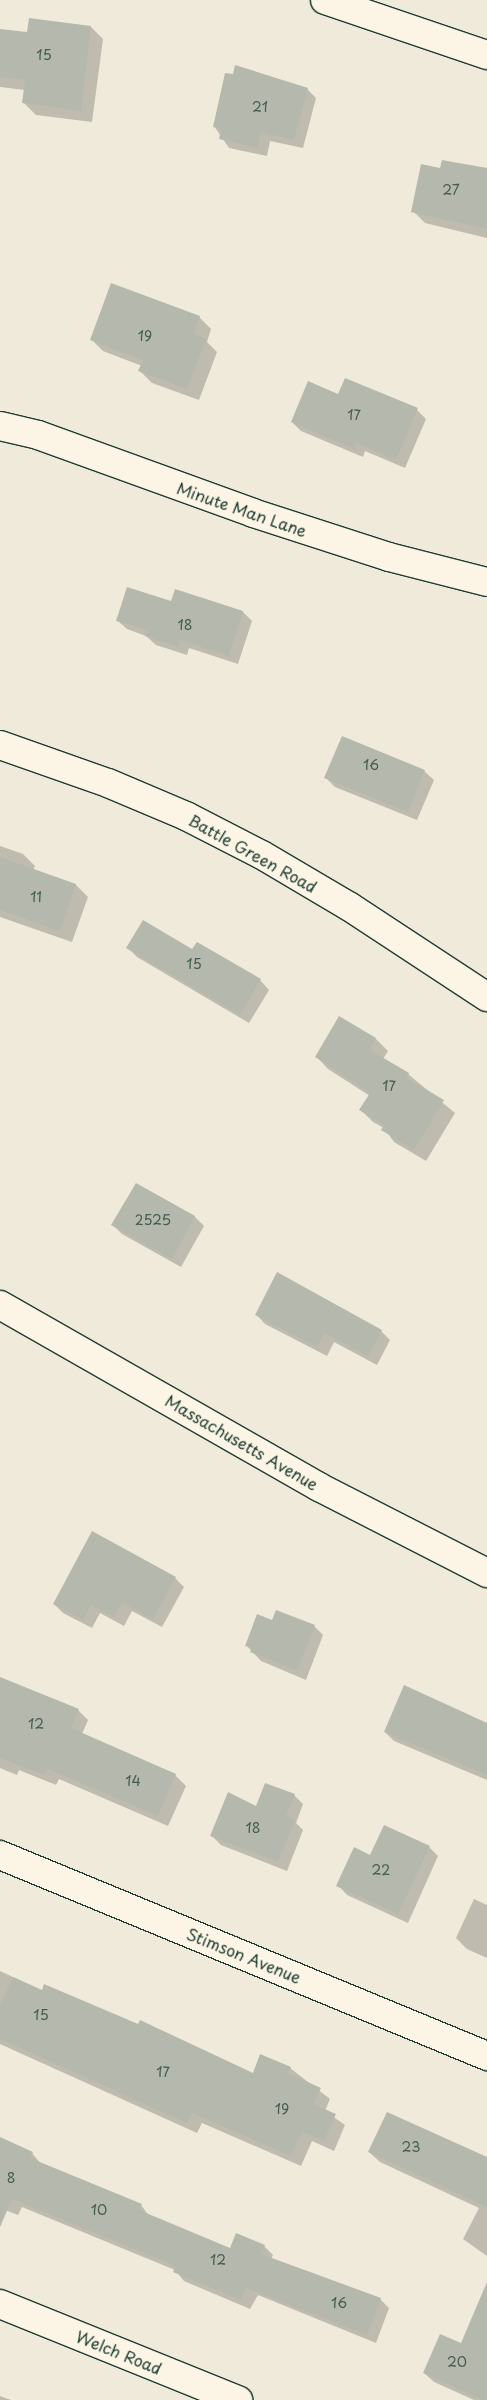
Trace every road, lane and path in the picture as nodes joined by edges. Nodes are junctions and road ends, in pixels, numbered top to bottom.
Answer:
1 (325, 0) edge
2 (487, 55) edge
3 (0, 426) edge
4 (487, 582) edge
5 (0, 745) edge
6 (487, 997) edge
7 (0, 1305) edge
8 (487, 1573) edge
9 (0, 1855) edge
10 (487, 2056) edge
11 (0, 2304) edge
12 (238, 2400) edge

1 - 2 street
3 - 4 street, Minute Man Lane
5 - 6 street, Battle Green Road
7 - 8 street, Massachusetts Avenue
9 - 10 street, Stimson Avenue
11 - 12 street, Welch Road

